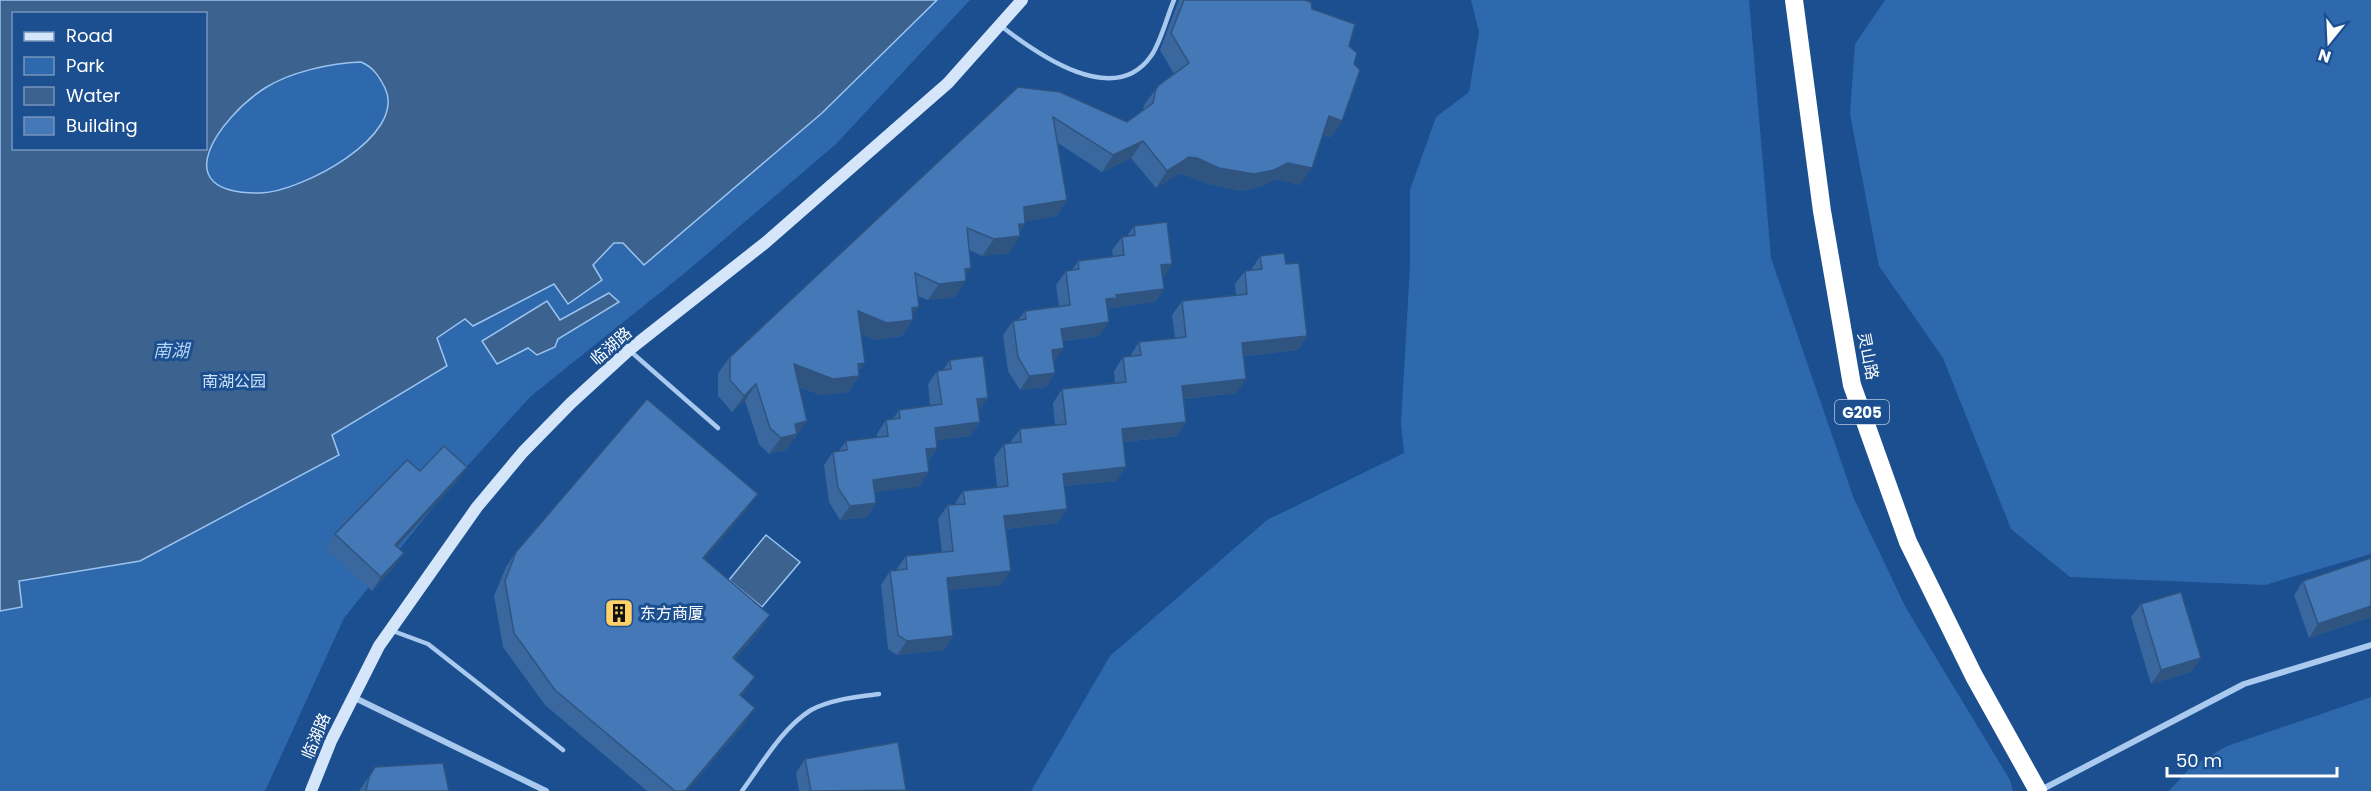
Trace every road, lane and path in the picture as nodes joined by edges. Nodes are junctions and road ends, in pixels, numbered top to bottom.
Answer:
1 (1022, 0) edge
2 (1174, 0) edge
3 (1794, 0) edge
4 (1001, 26) junction
5 (629, 350) junction
6 (718, 428) dead end
7 (390, 630) junction
8 (2371, 645) edge
9 (879, 694) dead end
10 (352, 696) junction
11 (563, 750) dead end
12 (311, 791) edge
13 (546, 791) edge
14 (742, 791) edge
15 (2038, 791) edge

1 - 4 street, 临湖路
2 - 4 lane
3 - 15 highway, 灵山路 / G205
4 - 5 street, 临湖路
5 - 6 lane
5 - 7 street, 临湖路
7 - 10 street, 临湖路
7 - 11 lane
8 - 15 street
9 - 14 lane
10 - 12 street, 临湖路
10 - 13 street

